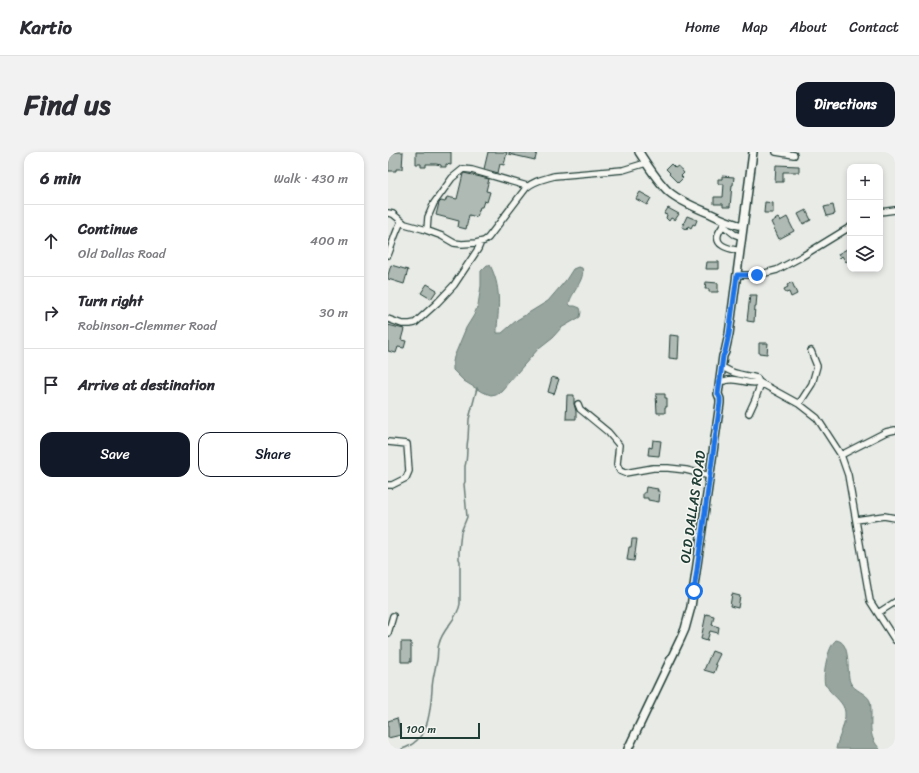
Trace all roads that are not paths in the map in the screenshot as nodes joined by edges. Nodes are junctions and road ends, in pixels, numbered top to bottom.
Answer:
1 (639, 152) edge
2 (753, 152) edge
3 (776, 152) edge
4 (794, 155) dead end
5 (646, 163) junction
6 (527, 186) junction
7 (895, 210) edge
8 (883, 212) edge
9 (388, 213) edge
10 (401, 222) junction
11 (725, 224) junction
12 (743, 226) junction
13 (847, 229) edge
14 (427, 230) junction
15 (742, 237) junction
16 (481, 242) junction
17 (740, 251) junction
18 (388, 255) edge
19 (737, 275) junction
20 (388, 319) edge
21 (811, 351) dead end
22 (725, 352) junction
23 (726, 369) junction
24 (724, 382) junction
25 (760, 383) junction
26 (720, 398) junction
27 (578, 404) dead end
28 (799, 404) junction
29 (749, 413) dead end
30 (895, 430) edge
31 (388, 442) edge
32 (841, 454) junction
33 (710, 476) junction
34 (388, 485) edge
35 (895, 518) edge
36 (856, 520) junction
37 (895, 602) edge
38 (878, 613) junction
39 (393, 616) dead end
40 (388, 633) edge
41 (895, 640) edge
42 (628, 749) edge

1 - 5 main road
2 - 12 main road, OLD DALLAS ROAD
3 - 4 street
5 - 6 street
5 - 11 main road
6 - 14 street
6 - 16 street
7 - 8 street
9 - 10 street
10 - 14 street
10 - 18 street
11 - 12 main road
11 - 15 street
11 - 17 street
12 - 15 main road, OLD DALLAS ROAD
13 - 19 street
14 - 16 street
15 - 17 main road, OLD DALLAS ROAD
16 - 20 street
17 - 19 main road, OLD DALLAS ROAD
19 - 22 main road, OLD DALLAS ROAD
21 - 28 street
22 - 23 main road, OLD DALLAS ROAD
22 - 26 main road, OLD DALLAS ROAD
23 - 24 main road, OLD DALLAS ROAD
23 - 25 street
24 - 25 street
24 - 26 main road, OLD DALLAS ROAD
25 - 28 street
25 - 29 street
26 - 33 main road, OLD DALLAS ROAD
27 - 33 street
28 - 32 street
30 - 32 street
31 - 34 street
32 - 36 street
33 - 42 main road, OLD DALLAS ROAD
35 - 36 street
36 - 38 street
37 - 38 street
38 - 41 street
39 - 40 street

